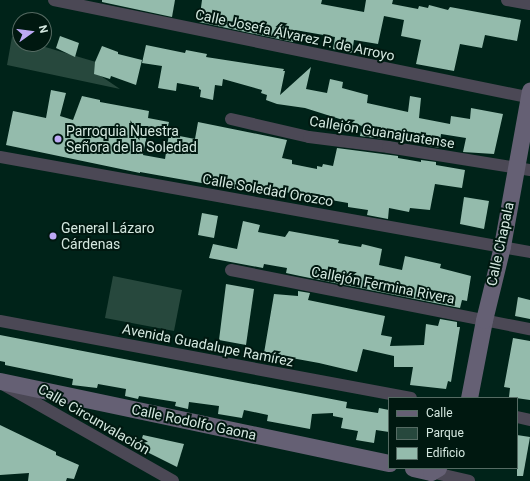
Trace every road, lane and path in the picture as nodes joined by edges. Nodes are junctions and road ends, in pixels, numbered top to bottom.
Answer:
1 (54, 0) edge
2 (507, 0) edge
3 (530, 4) edge
4 (529, 96) edge
5 (231, 120) dead end
6 (0, 157) edge
7 (522, 169) edge
8 (502, 246) junction
9 (530, 252) edge
10 (231, 270) dead end
11 (484, 320) junction
12 (0, 321) edge
13 (530, 328) edge
14 (0, 382) edge
15 (406, 397) edge
16 (469, 397) edge
17 (518, 417) edge
18 (530, 420) edge
19 (388, 463) edge
20 (424, 469) edge
21 (435, 470) edge
22 (173, 481) edge
23 (469, 481) edge

1 - 4 street, Calle Josefa Álvarez P. de Arroyo
2 - 3 street
4 - 7 street, Calle Chapala
5 - 7 street, Callejón Guanajuatense
6 - 8 street, Calle Soledad Orozco
7 - 8 street, Calle Chapala
8 - 9 street, Calle Soledad Orozco
8 - 11 street, Calle Chapala
10 - 11 street, Callejón Fermina Rivera
11 - 13 street, Callejón Fermina Rivera
11 - 16 street, Calle Chapala
12 - 15 street, Avenida Guadalupe Ramírez
14 - 19 street, Calle Rodolfo Gaona
14 - 22 street, Calle Circunvalación
17 - 18 street
20 - 21 street
21 - 23 street

